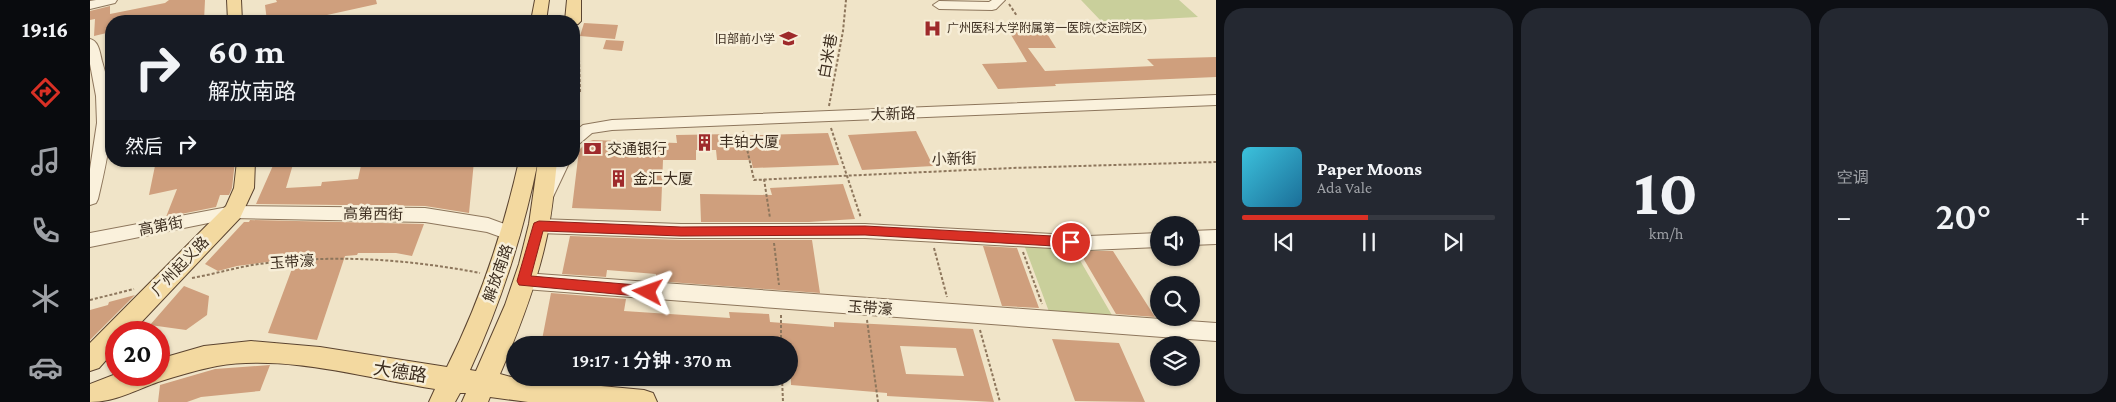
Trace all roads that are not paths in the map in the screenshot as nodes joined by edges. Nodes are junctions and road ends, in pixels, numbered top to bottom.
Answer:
1 (111, 0) edge
2 (234, 0) edge
3 (542, 0) edge
4 (574, 0) edge
5 (999, 0) edge
6 (90, 5) edge
7 (939, 5) dead end
8 (235, 15) edge
9 (540, 15) edge
10 (573, 15) edge
11 (90, 43) edge
12 (105, 93) edge
13 (1216, 100) edge
14 (105, 131) edge
15 (580, 133) edge
16 (246, 167) edge
17 (528, 167) edge
18 (547, 167) edge
19 (559, 167) edge
20 (90, 199) edge
21 (542, 204) junction
22 (233, 212) junction
23 (539, 226) junction
24 (512, 234) junction
25 (1216, 237) edge
26 (1200, 238) edge
27 (90, 240) edge
28 (1150, 240) edge
29 (524, 281) junction
30 (1216, 332) edge
31 (90, 360) edge
32 (170, 367) edge
33 (454, 380) junction
34 (118, 386) edge
35 (479, 393) edge
36 (90, 396) edge
37 (442, 402) edge
38 (644, 402) edge

1 - 6 street
2 - 8 main road
3 - 9 main road
4 - 10 main road
5 - 7 street
11 - 12 street
13 - 15 street, 大新路
14 - 20 street
16 - 22 main road, 广州起义路
17 - 24 main road, 解放南路
18 - 21 main road, 解放南路
19 - 21 street
21 - 23 main road, 解放南路
22 - 24 street, 高第西街
22 - 27 street, 高第街
22 - 31 main road, 广州起义路
23 - 28 street
23 - 29 main road, 解放南路
24 - 33 main road, 解放南路
25 - 26 street
29 - 30 street, 玉带濠
29 - 35 main road, 解放南路
32 - 33 main road, 大德路
33 - 35 main road, 大德路
33 - 37 main road, 解放南路
34 - 36 main road
35 - 38 main road, 大德路

